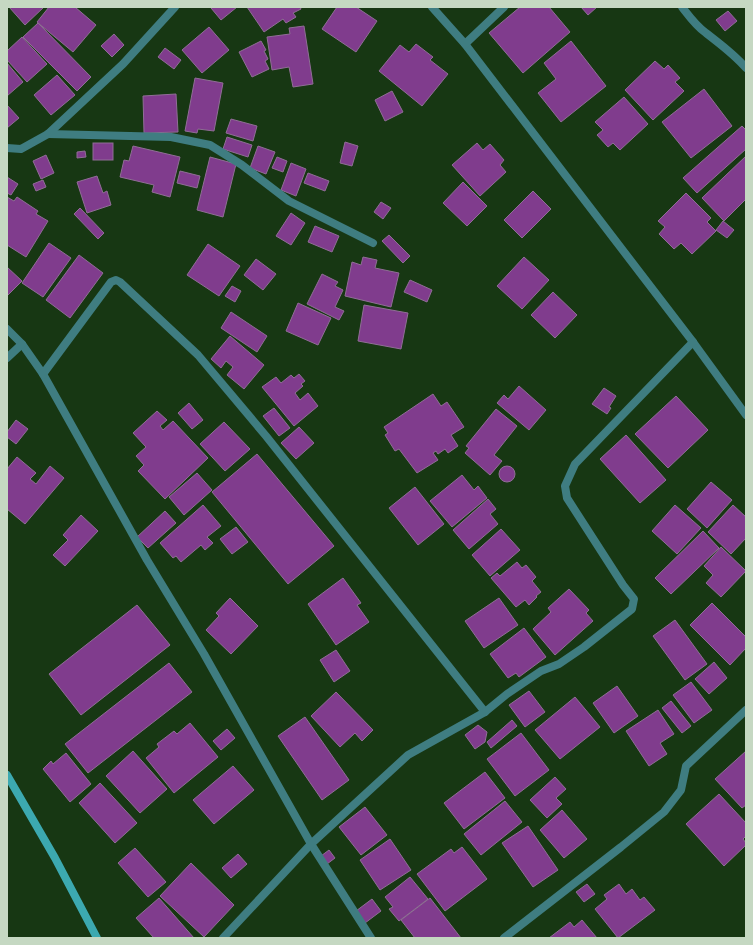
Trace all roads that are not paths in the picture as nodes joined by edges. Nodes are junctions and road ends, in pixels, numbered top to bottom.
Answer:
1 (175, 7) edge
2 (432, 7) edge
3 (504, 7) edge
4 (682, 7) edge
5 (465, 44) junction
6 (746, 68) edge
7 (48, 134) junction
8 (7, 148) edge
9 (373, 243) dead end
10 (7, 329) edge
11 (694, 342) junction
12 (22, 344) junction
13 (7, 358) edge
14 (43, 374) junction
15 (746, 415) edge
16 (746, 710) edge
17 (485, 712) junction
18 (7, 775) edge
19 (311, 844) junction
20 (97, 938) edge
21 (223, 938) edge
22 (371, 938) edge
23 (504, 938) edge

1 - 7 street
2 - 5 street
3 - 5 street
4 - 6 street
5 - 11 street
7 - 8 street
7 - 9 street
10 - 12 street
11 - 15 street
11 - 17 street
12 - 13 street
12 - 14 street
14 - 17 street
14 - 19 street
16 - 23 street
17 - 19 street
18 - 20 street
19 - 21 street
19 - 22 street

